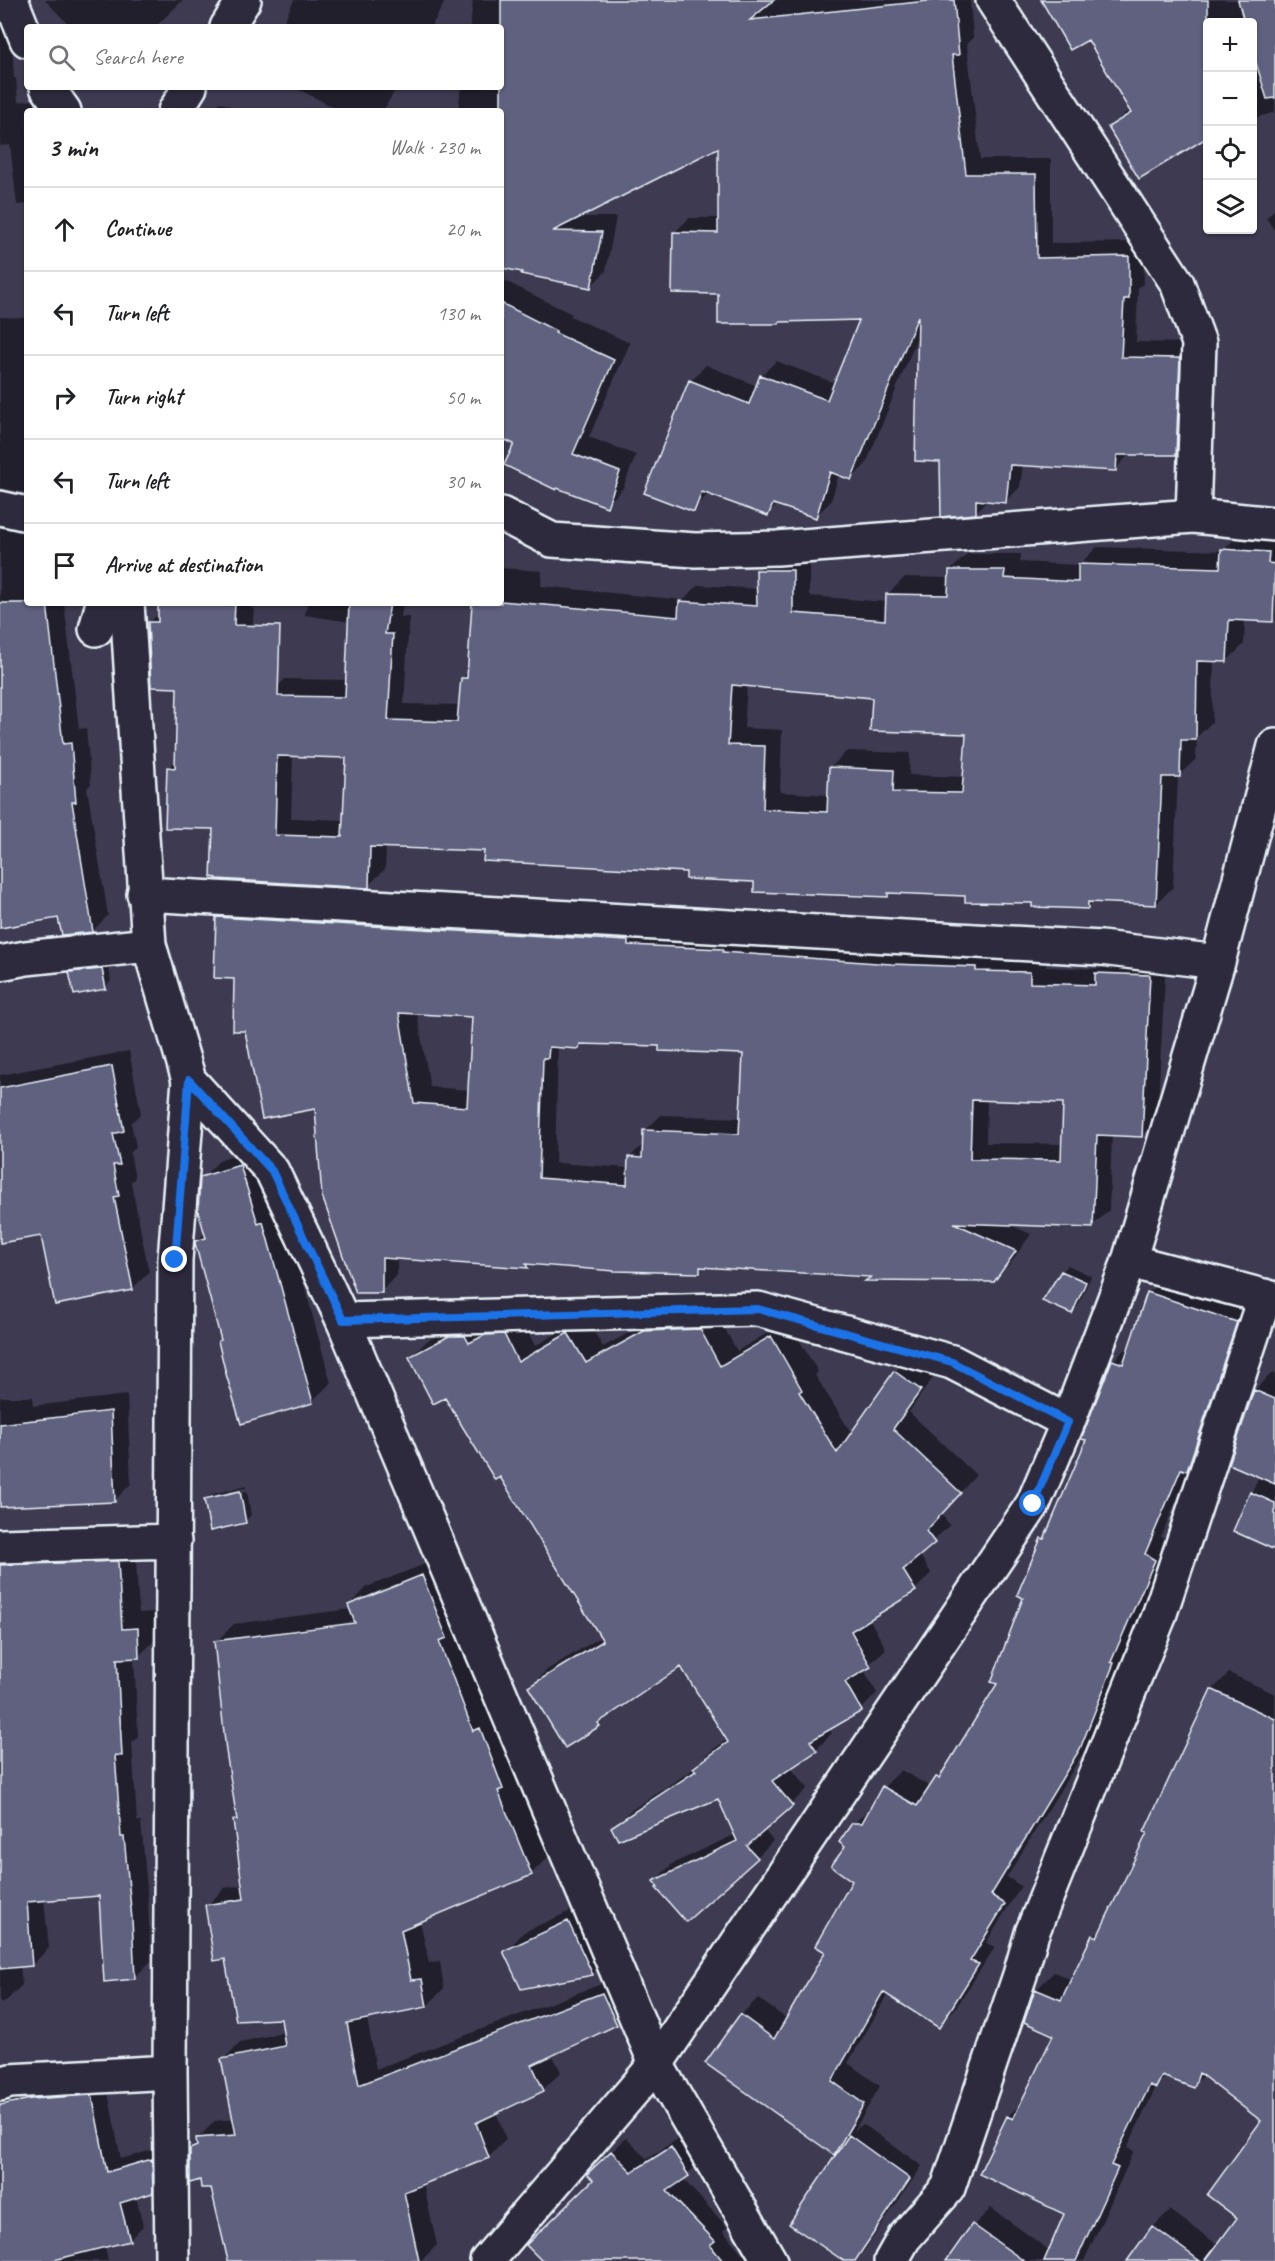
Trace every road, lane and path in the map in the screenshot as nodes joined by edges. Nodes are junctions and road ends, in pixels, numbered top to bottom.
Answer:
1 (11, 0) edge
2 (244, 0) edge
3 (993, 0) edge
4 (229, 24) edge
5 (24, 32) edge
6 (49, 90) edge
7 (188, 90) edge
8 (62, 108) edge
9 (177, 108) edge
10 (0, 508) edge
11 (24, 513) edge
12 (504, 516) edge
13 (1193, 516) junction
14 (1275, 524) edge
15 (127, 606) edge
16 (1275, 746) edge
17 (144, 894) junction
18 (148, 945) junction
19 (1218, 962) junction
20 (0, 963) edge
21 (189, 1080) junction
22 (1129, 1262) junction
23 (1270, 1298) edge
24 (343, 1320) junction
25 (1068, 1422) junction
26 (174, 1541) junction
27 (0, 1546) edge
28 (656, 2064) junction
29 (170, 2072) junction
30 (0, 2084) edge
31 (172, 2261) edge
32 (487, 2261) edge
33 (770, 2261) edge
34 (891, 2261) edge

1 - 5 street
2 - 4 street
3 - 13 street
6 - 8 street
7 - 9 street
10 - 11 street
12 - 13 street
13 - 14 street
15 - 17 street
16 - 19 street
17 - 18 street
17 - 19 street
18 - 20 street
18 - 21 street
19 - 22 street
21 - 24 street
21 - 26 street
22 - 23 street
22 - 25 street
23 - 34 street
24 - 25 street
24 - 28 street
25 - 28 street
26 - 27 street
26 - 29 street
28 - 32 street
28 - 33 street
29 - 30 street
29 - 31 street

